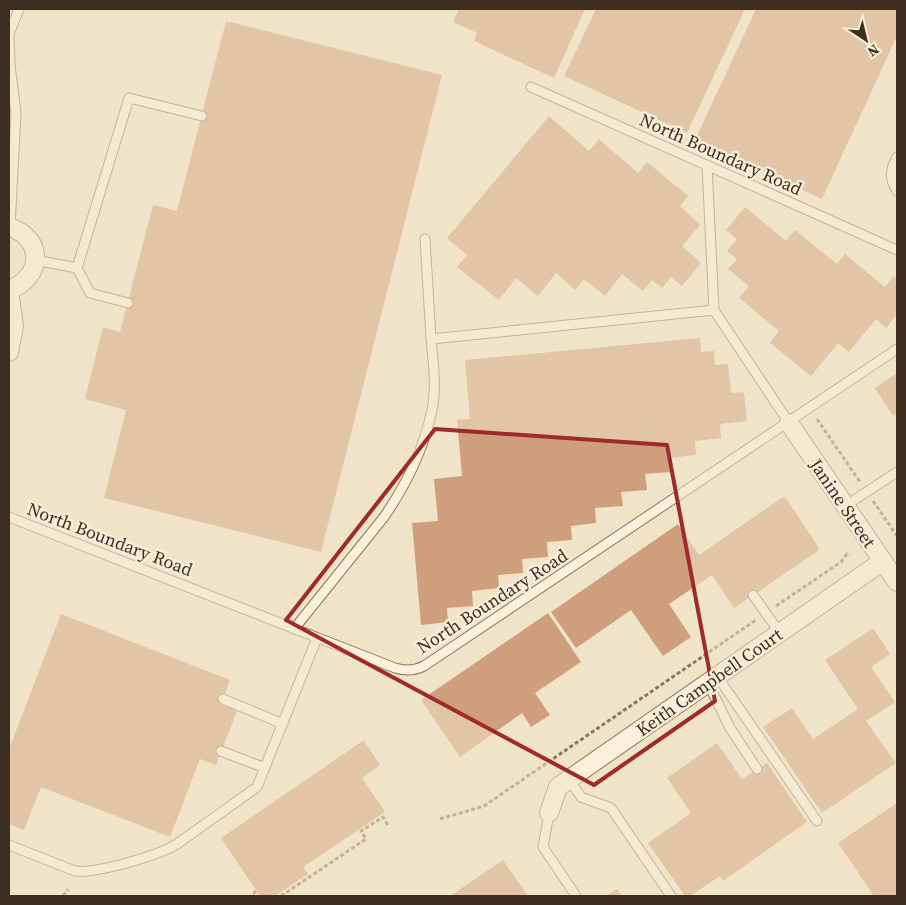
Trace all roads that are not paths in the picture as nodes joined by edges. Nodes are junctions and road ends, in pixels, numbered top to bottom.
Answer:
1 (19, 9) edge
2 (9, 65) edge
3 (531, 86) dead end
4 (202, 116) dead end
5 (897, 158) edge
6 (707, 165) junction
7 (897, 191) edge
8 (9, 227) edge
9 (425, 239) dead end
10 (897, 250) edge
11 (35, 260) junction
12 (77, 268) junction
13 (9, 290) edge
14 (128, 303) dead end
15 (714, 310) junction
16 (432, 340) junction
17 (897, 349) edge
18 (9, 352) edge
19 (789, 422) junction
20 (897, 472) edge
21 (846, 506) junction
22 (9, 518) edge
23 (883, 561) junction
24 (897, 582) edge
25 (754, 594) dead end
26 (294, 628) junction
27 (780, 633) junction
28 (317, 638) junction
29 (712, 680) junction
30 (223, 699) dead end
31 (283, 724) junction
32 (221, 751) dead end
33 (266, 768) junction
34 (757, 769) dead end
35 (570, 779) junction
36 (549, 813) joint
37 (817, 820) dead end
38 (9, 845) edge
39 (576, 896) edge
40 (671, 896) edge

1 - 2 lane
2 - 8 lane
3 - 6 lane, North Boundary Road
4 - 12 lane
5 - 7 lane
6 - 10 lane, North Boundary Road
6 - 15 lane
8 - 11 street
9 - 16 lane
11 - 12 lane
11 - 13 street
12 - 14 lane
13 - 18 street
15 - 16 lane
15 - 19 lane
16 - 26 lane
17 - 19 lane, North Boundary Road
19 - 21 street, Janine Street
19 - 28 lane, North Boundary Road
20 - 21 lane
21 - 23 street, Janine Street
22 - 26 lane, North Boundary Road
23 - 24 street, Janine Street
23 - 27 street, Keith Campbell Court
25 - 27 lane
26 - 28 lane, North Boundary Road
27 - 29 street, Keith Campbell Court
28 - 31 lane
29 - 34 lane
29 - 35 street, Keith Campbell Court
29 - 37 lane
30 - 31 lane
31 - 33 lane
32 - 33 lane
33 - 38 lane
35 - 36 street, Keith Campbell Court
35 - 40 lane
36 - 39 lane

